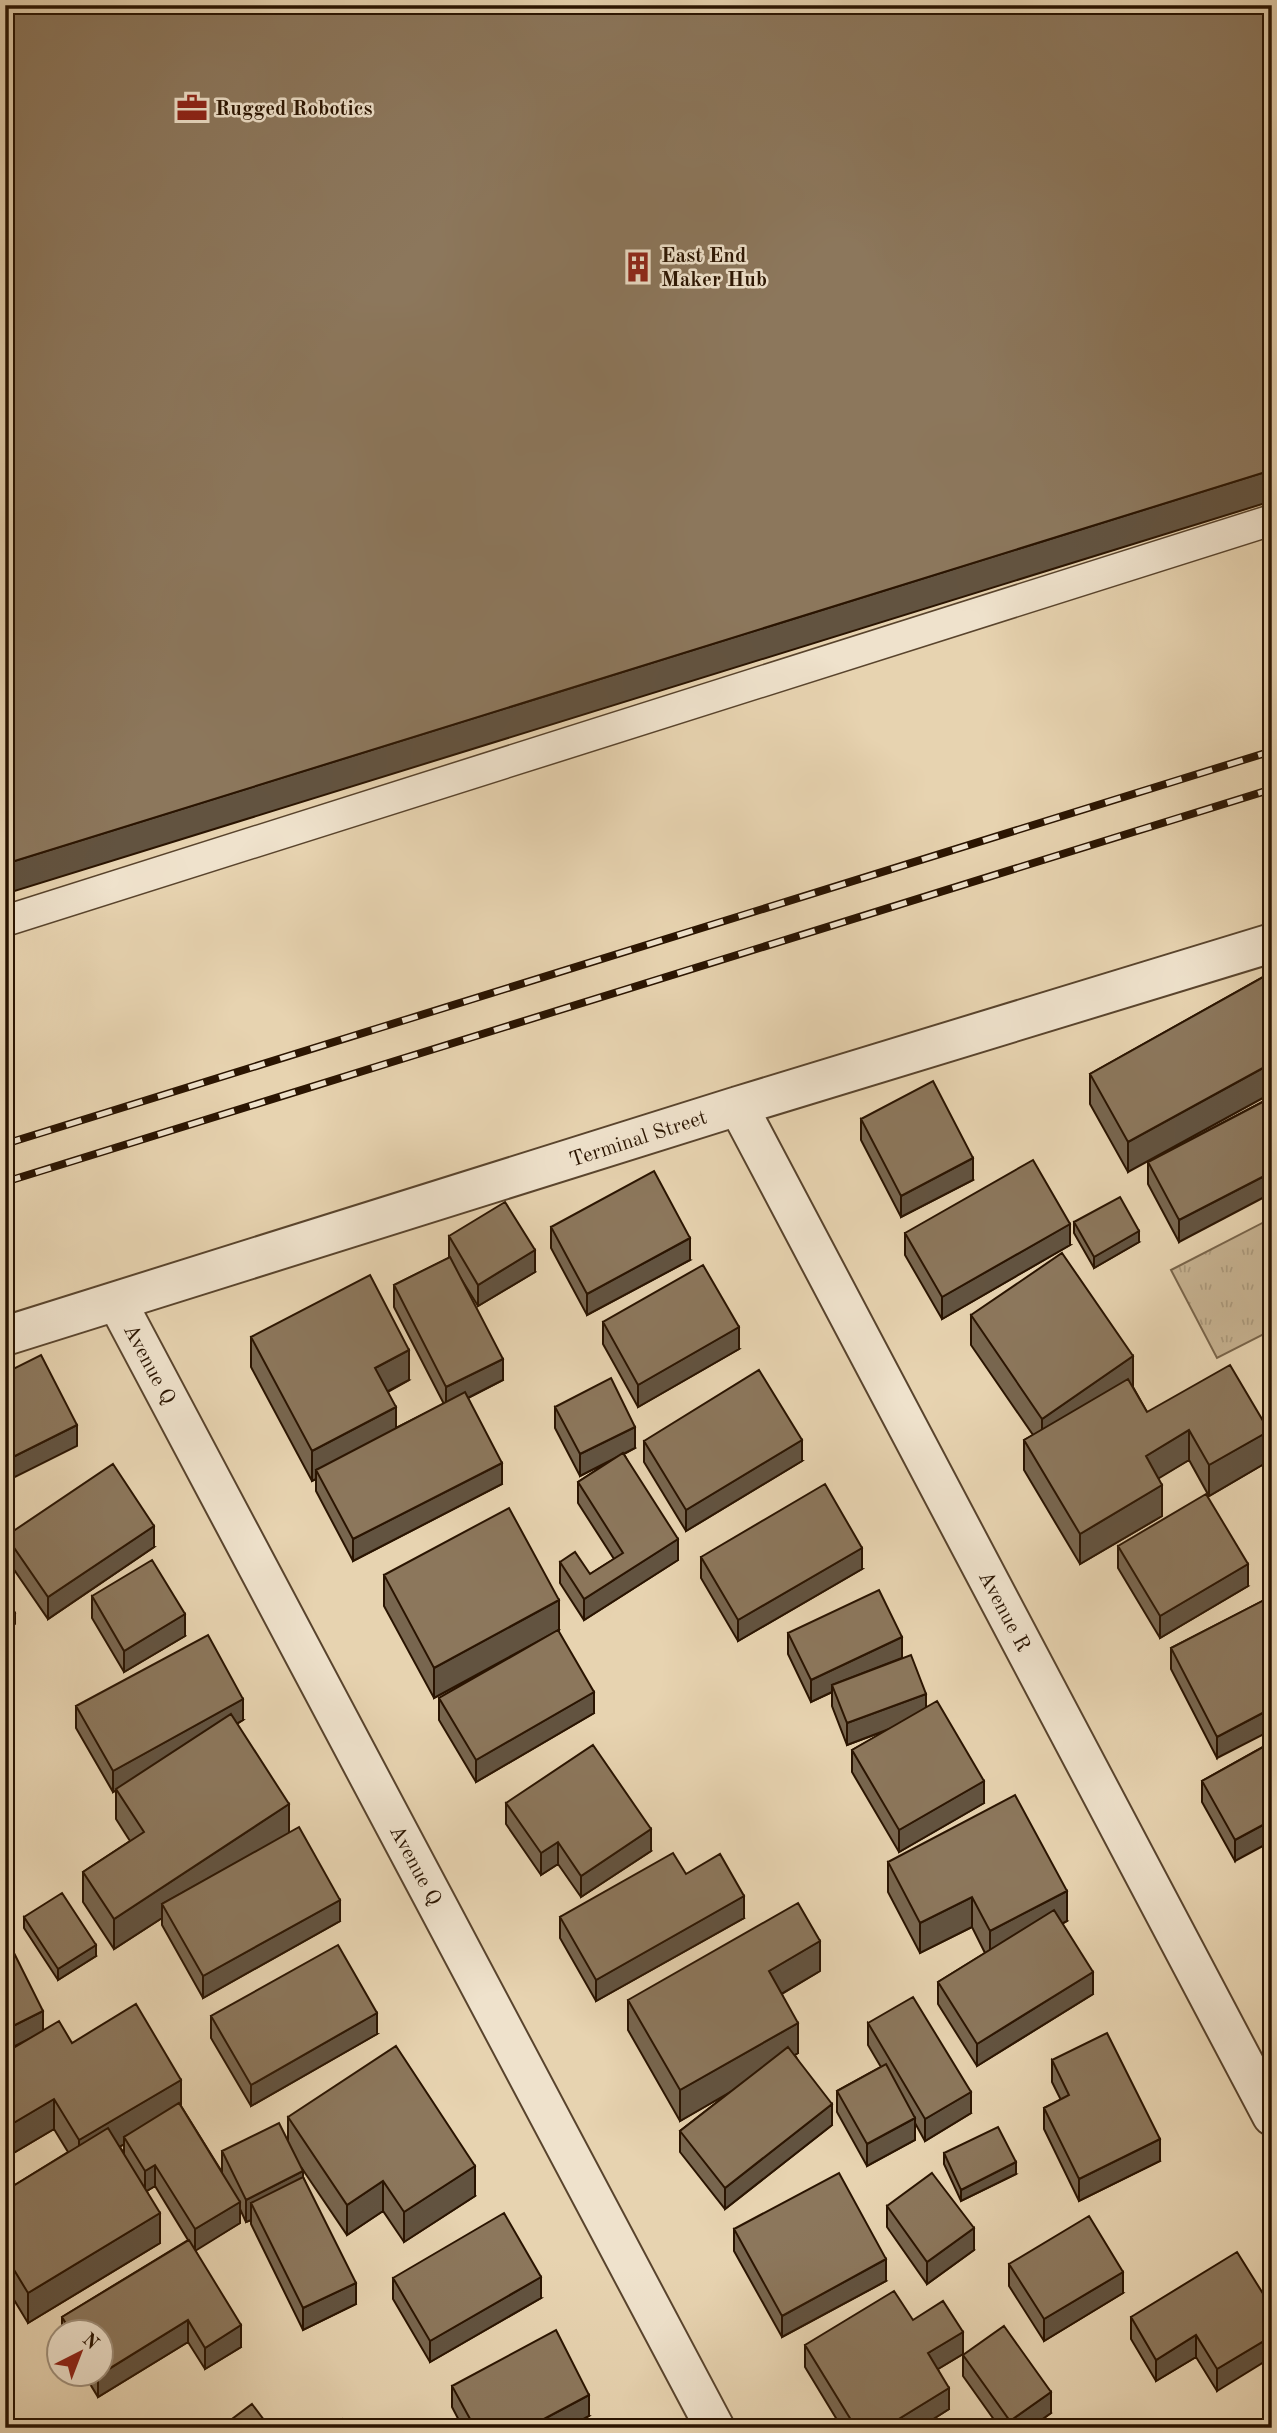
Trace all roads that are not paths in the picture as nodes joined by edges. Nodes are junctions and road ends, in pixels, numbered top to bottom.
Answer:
1 (1272, 520) edge
2 (5, 920) edge
3 (1272, 943) edge
4 (738, 1107) junction
5 (117, 1302) junction
6 (5, 1336) edge
7 (1272, 2116) edge
8 (715, 2428) edge

1 - 2 lane
3 - 4 street, Terminal Street
4 - 5 street, Terminal Street
4 - 7 street, Avenue R
5 - 6 street, Terminal Street
5 - 8 street, Avenue Q

